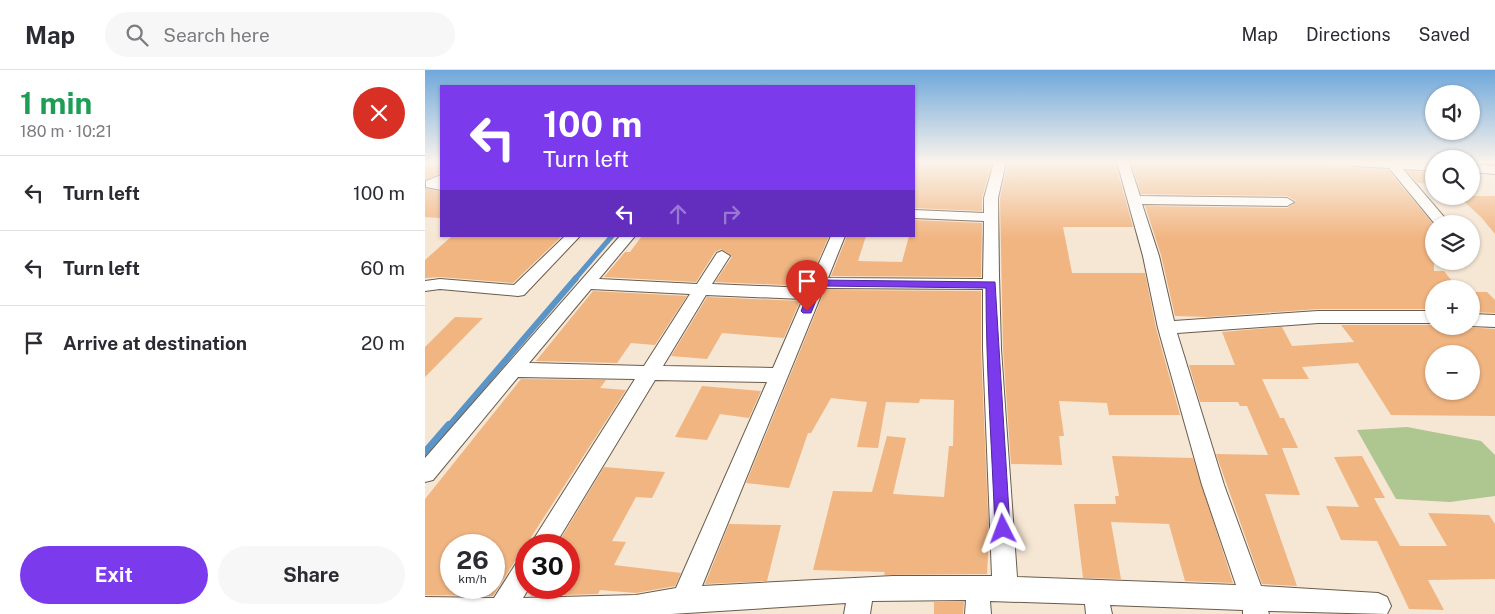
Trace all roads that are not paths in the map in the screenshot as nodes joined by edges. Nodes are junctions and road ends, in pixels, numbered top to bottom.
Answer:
1 (994, 187) edge
2 (1132, 187) edge
3 (1412, 187) edge
4 (1136, 200) junction
5 (1287, 202) dead end
6 (915, 214) edge
7 (1435, 215) edge
8 (990, 217) junction
9 (572, 237) edge
10 (627, 237) edge
11 (838, 237) edge
12 (723, 256) dead end
13 (587, 284) junction
14 (991, 284) junction
15 (425, 286) edge
16 (816, 289) junction
17 (703, 290) junction
18 (1425, 317) edge
19 (1480, 320) edge
20 (1495, 321) edge
21 (1167, 328) junction
22 (513, 370) junction
23 (648, 374) junction
24 (779, 375) junction
25 (425, 473) edge
26 (549, 534) edge
27 (515, 588) edge
28 (978, 588) junction
29 (1005, 588) junction
30 (684, 598) junction
31 (859, 603) edge
32 (1097, 603) edge
33 (1254, 606) edge
34 (1378, 606) dead end
35 (425, 610) edge
36 (501, 611) junction
37 (614, 611) edge
38 (469, 612) edge
39 (978, 614) edge

1 - 8 street
2 - 4 street
3 - 7 street
4 - 5 street
4 - 21 street
6 - 8 street
8 - 14 street
9 - 15 street
10 - 13 street
11 - 16 street
12 - 17 street
13 - 17 street
13 - 22 street
14 - 16 street
14 - 29 street
16 - 17 street
16 - 24 street
17 - 23 street
18 - 21 street
19 - 20 street
21 - 33 street
22 - 23 street
22 - 25 street
23 - 24 street
23 - 26 street
24 - 30 street
27 - 36 street
28 - 29 street
28 - 31 street
28 - 39 street
29 - 32 street
30 - 31 street
30 - 37 street
32 - 33 street
33 - 34 street
35 - 38 street
36 - 37 street
36 - 38 street

